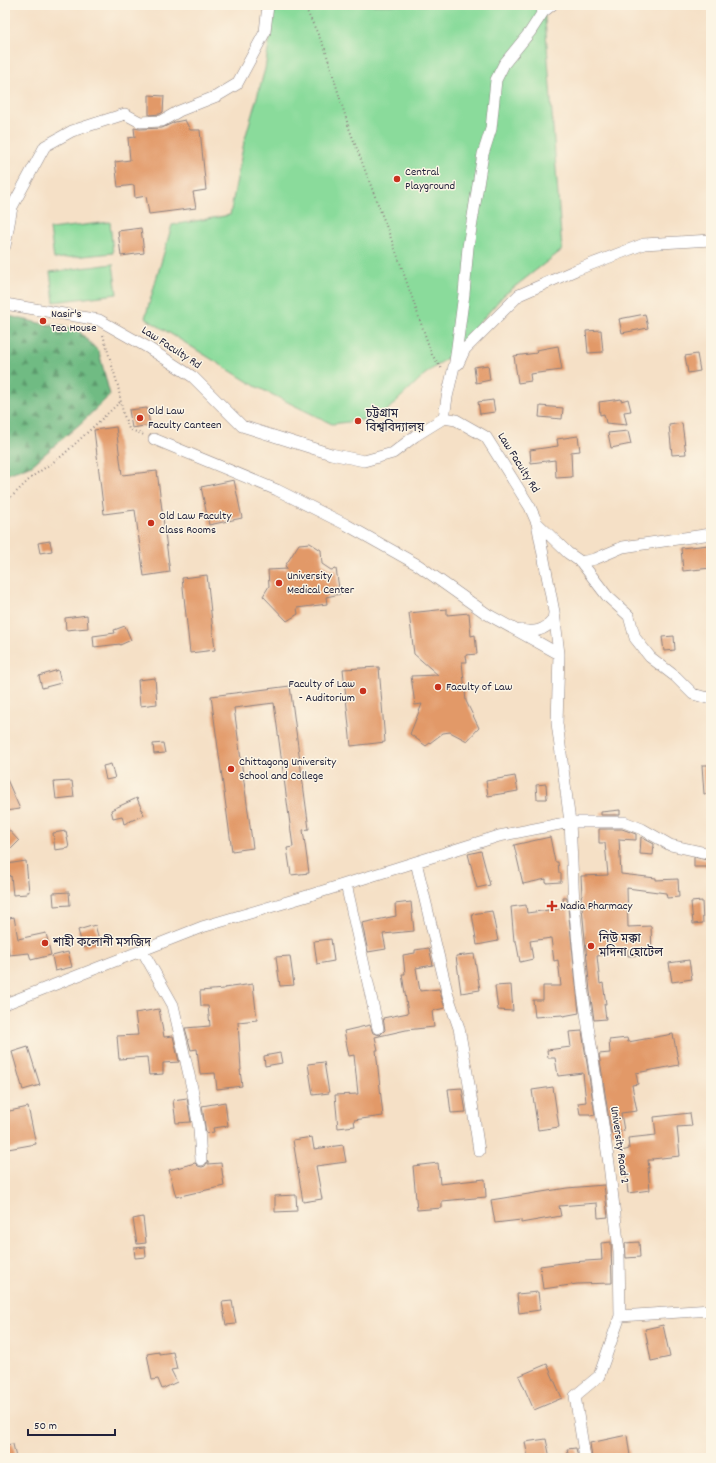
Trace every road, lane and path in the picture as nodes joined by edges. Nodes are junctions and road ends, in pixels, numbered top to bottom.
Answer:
1 (268, 5) edge
2 (304, 5) edge
3 (552, 5) edge
4 (711, 240) edge
5 (5, 246) edge
6 (5, 304) edge
7 (99, 320) junction
8 (450, 380) junction
9 (121, 401) junction
10 (444, 418) junction
11 (154, 439) joint
12 (5, 503) edge
13 (537, 523) junction
14 (711, 534) edge
15 (581, 562) junction
16 (554, 612) junction
17 (511, 628) junction
18 (559, 654) junction
19 (711, 696) edge
20 (570, 822) junction
21 (711, 854) edge
22 (416, 862) junction
23 (346, 884) junction
24 (142, 950) junction
25 (5, 1004) edge
26 (378, 1028) dead end
27 (479, 1151) dead end
28 (200, 1160) dead end
29 (711, 1310) edge
30 (620, 1316) junction
31 (585, 1458) edge

1 - 5 street
2 - 8 path
3 - 10 street
4 - 8 street
6 - 7 street, Law Faculty Rd
7 - 9 path
7 - 10 street, Law Faculty Rd
8 - 10 street
9 - 11 path
9 - 12 path
10 - 13 street, Law Faculty Rd
11 - 17 street
13 - 15 street
13 - 16 street, Law Faculty Rd
14 - 15 street
15 - 19 street
16 - 17 street
16 - 18 street, Law Faculty Rd
17 - 18 street
18 - 20 street, Law Faculty Rd
20 - 21 street
20 - 22 street
20 - 30 street, University Road 2
22 - 23 street
22 - 27 street
23 - 24 street
23 - 26 street
24 - 25 street
24 - 28 street
29 - 30 street
30 - 31 street, University Road 2

